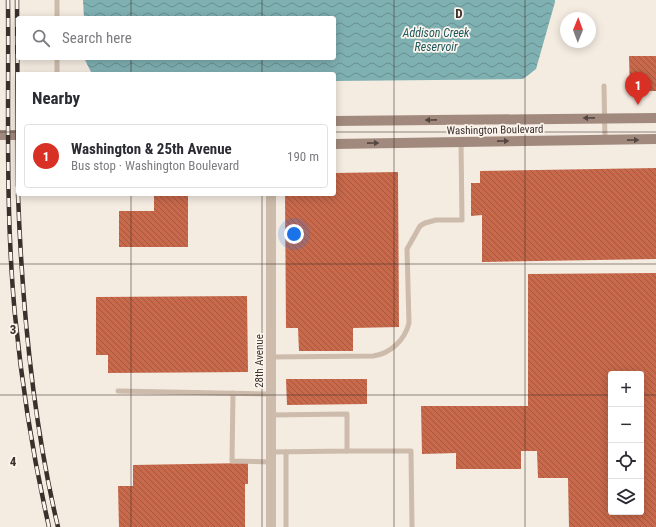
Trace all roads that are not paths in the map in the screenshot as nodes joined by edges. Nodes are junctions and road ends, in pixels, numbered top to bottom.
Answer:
1 (57, 0) edge
2 (57, 16) edge
3 (57, 60) edge
4 (57, 72) edge
5 (604, 86) dead end
6 (605, 118) junction
7 (656, 118) edge
8 (336, 122) edge
9 (0, 135) edge
10 (16, 135) edge
11 (605, 140) junction
12 (656, 140) edge
13 (461, 142) junction
14 (336, 144) edge
15 (271, 196) edge
16 (271, 357) junction
17 (118, 391) dead end
18 (233, 393) junction
19 (271, 394) junction
20 (271, 415) junction
21 (347, 451) junction
22 (286, 452) junction
23 (271, 457) junction
24 (271, 527) edge
25 (286, 527) edge
26 (412, 527) edge

1 - 2 lane
3 - 4 lane
5 - 6 lane
6 - 7 street, Washington Boulevard
6 -> 8 street, Washington Boulevard
6 - 11 lane
9 - 10 street
11 -> 12 street, Washington Boulevard
13 -> 11 street, Washington Boulevard
14 -> 13 street, Washington Boulevard
13 - 16 lane
15 - 16 street, 28th Avenue
16 - 19 street, 28th Avenue
17 - 18 lane
18 - 19 lane
18 - 23 lane
19 - 20 street, 28th Avenue
20 - 21 lane
20 - 23 street, 28th Avenue
21 - 22 lane
21 - 26 lane
22 - 23 lane
22 - 25 lane
23 - 24 street, 28th Avenue

